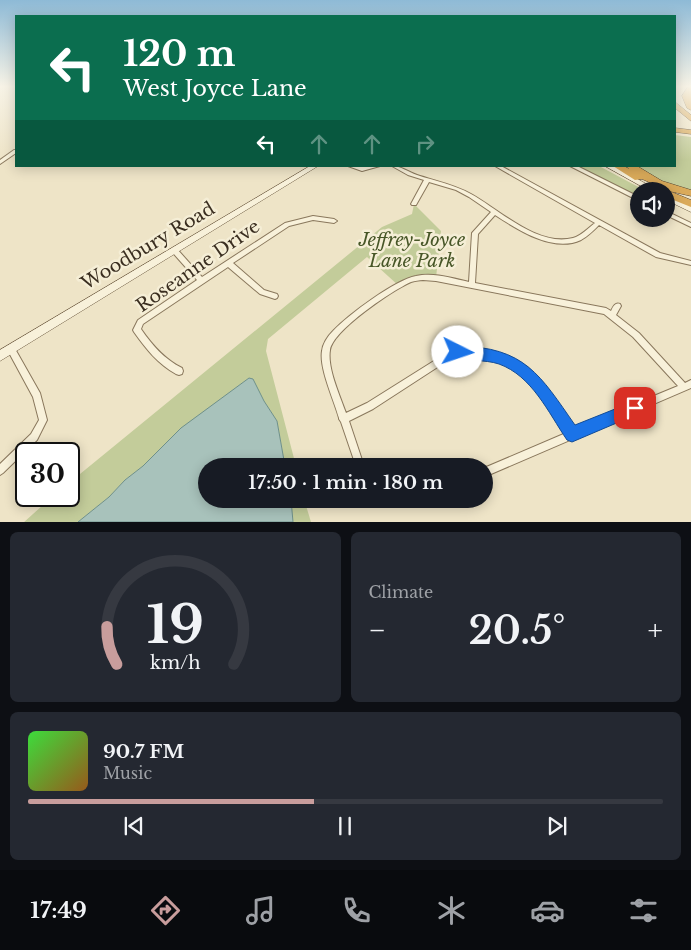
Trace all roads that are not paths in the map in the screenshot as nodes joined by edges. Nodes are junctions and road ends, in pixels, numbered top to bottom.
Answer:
1 (691, 115) edge
2 (676, 122) edge
3 (676, 130) edge
4 (691, 132) edge
5 (15, 152) edge
6 (0, 162) edge
7 (313, 167) edge
8 (354, 167) edge
9 (373, 167) edge
10 (396, 167) edge
11 (498, 167) edge
12 (574, 167) edge
13 (610, 167) edge
14 (619, 167) edge
15 (632, 167) edge
16 (427, 180) junction
17 (641, 182) edge
18 (643, 182) edge
19 (691, 193) edge
20 (630, 195) edge
21 (675, 196) edge
22 (675, 201) edge
23 (691, 203) edge
24 (414, 204) dead end
25 (691, 209) edge
26 (495, 211) junction
27 (675, 217) edge
28 (334, 221) dead end
29 (598, 222) junction
30 (691, 225) edge
31 (175, 251) junction
32 (228, 263) junction
33 (691, 263) edge
34 (202, 281) junction
35 (472, 285) junction
36 (275, 296) dead end
37 (618, 306) dead end
38 (612, 314) junction
39 (12, 349) junction
40 (0, 356) edge
41 (179, 371) dead end
42 (687, 386) edge
43 (343, 419) junction
44 (572, 434) junction
45 (357, 458) edge
46 (493, 468) edge
47 (0, 470) edge

1 - 2 highway
3 - 4 highway
5 - 6 street
7 - 31 main road, Woodbury Road
8 - 9 street
10 - 16 street
11 - 29 street
12 - 20 street
13 - 17 main road
14 - 18 highway
15 - 19 highway
16 - 24 street
16 - 26 street
21 - 23 highway
22 - 25 main road
26 - 29 street
26 - 35 street
27 - 30 street
28 - 32 street, Roseanne Drive
29 - 33 street
31 - 34 street
31 - 39 main road, Woodbury Road
32 - 34 street, Roseanne Drive
32 - 36 street
34 - 41 street, Roseanne Drive
35 - 38 street
35 - 43 street
37 - 38 street
38 - 42 street
39 - 40 main road, Woodbury Road
39 - 47 street
42 - 44 street
43 - 44 street
43 - 45 street
44 - 46 street

